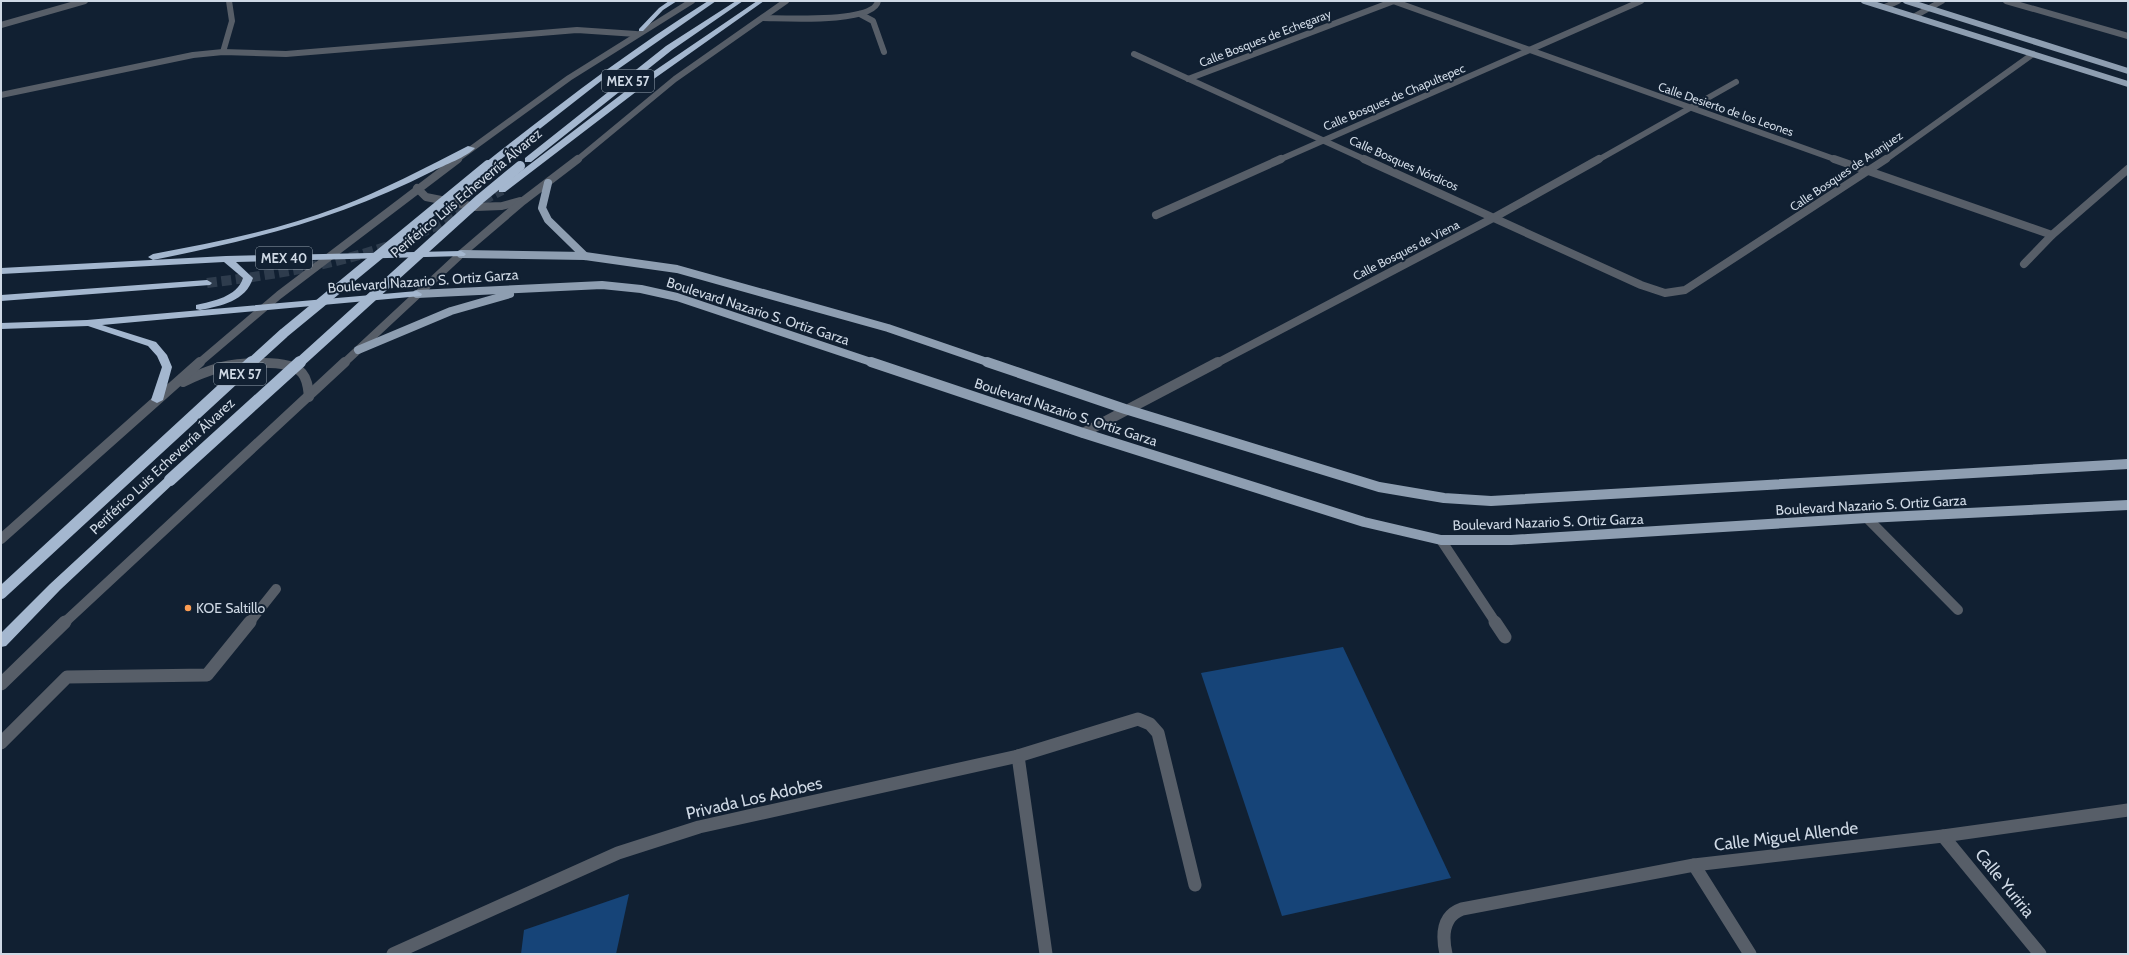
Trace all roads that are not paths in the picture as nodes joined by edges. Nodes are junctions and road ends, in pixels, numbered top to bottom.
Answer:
1 (85, 1) edge
2 (229, 1) edge
3 (674, 1) edge
4 (692, 1) edge
5 (704, 1) edge
6 (713, 1) edge
7 (740, 1) edge
8 (761, 1) edge
9 (786, 1) edge
10 (878, 1) edge
11 (1394, 1) edge
12 (1641, 1) edge
13 (1864, 1) edge
14 (1898, 1) edge
15 (1906, 1) edge
16 (1942, 1) edge
17 (2006, 1) edge
18 (667, 3) edge
19 (1885, 7) junction
20 (1930, 8) junction
21 (860, 14) junction
22 (1915, 16) junction
23 (763, 18) junction
24 (679, 22) junction
25 (1, 26) edge
26 (638, 32) junction
27 (2128, 36) edge
28 (1529, 51) junction
29 (223, 52) junction
30 (884, 52) dead end
31 (1134, 54) dead end
32 (2033, 54) junction
33 (2128, 71) edge
34 (1188, 79) junction
35 (1736, 82) dead end
36 (2128, 84) edge
37 (1, 94) edge
38 (1690, 108) junction
39 (1322, 140) junction
40 (471, 148) junction
41 (2128, 169) edge
42 (1869, 171) junction
43 (548, 183) junction
44 (417, 188) junction
45 (502, 190) tunnel mouth
46 (524, 200) junction
47 (1156, 215) dead end
48 (1495, 217) junction
49 (2052, 235) junction
50 (461, 254) junction
51 (329, 256) junction
52 (585, 256) junction
53 (226, 259) junction
54 (2024, 264) dead end
55 (107, 266) junction
56 (1, 271) edge
57 (207, 283) tunnel mouth
58 (544, 288) junction
59 (1665, 293) joint
60 (418, 294) junction
61 (1, 298) edge
62 (266, 307) junction
63 (148, 317) junction
64 (88, 323) junction
65 (1, 326) edge
66 (358, 350) junction
67 (174, 385) junction
68 (308, 397) junction
69 (157, 400) junction
70 (1125, 409) junction
71 (1083, 433) junction
72 (2126, 465) edge
73 (2128, 505) edge
74 (1867, 518) junction
75 (1, 539) edge
76 (1441, 540) junction
77 (276, 590) dead end
78 (1, 593) edge
79 (1958, 610) dead end
80 (1505, 636) dead end
81 (1, 642) edge
82 (1, 684) edge
83 (1, 743) edge
84 (1018, 756) junction
85 (2128, 810) edge
86 (1943, 836) junction
87 (1694, 866) junction
88 (1195, 884) dead end
89 (393, 954) edge
90 (1046, 954) edge
91 (1446, 954) edge
92 (1750, 954) edge
93 (2040, 954) edge

1 - 25 street
2 - 29 street
3 - 18 highway
4 - 26 street
5 - 24 highway
6 - 24 highway, Periférico Luis Echeverría Álvarez / MEX 57
7 - 81 highway, Periférico Luis Echeverría Álvarez / MEX 57, bridge
8 - 45 highway
9 - 23 street
10 - 21 street
11 - 28 street, Calle Desierto de los Leones
11 - 34 street, Calle Bosques de Echegaray
12 - 28 street, Calle Bosques de Chapultepec
13 - 19 main road
14 - 19 street
15 - 20 main road
16 - 20 street
17 - 27 street
18 - 26 highway
19 - 22 main road
20 - 22 street
20 - 33 main road
21 - 23 street
21 - 30 street
22 - 32 main road
23 - 43 street
24 - 78 highway, Periférico Luis Echeverría Álvarez / MEX 57, bridge
26 - 29 street
26 - 40 street
28 - 38 street, Calle Desierto de los Leones
28 - 39 street, Calle Bosques de Chapultepec
29 - 37 street
31 - 34 street, Calle Bosques Nórdicos
32 - 36 main road
32 - 42 street, Calle Bosques de Aranjuez
34 - 39 street, Calle Bosques Nórdicos
35 - 38 street, Calle Bosques de Viena
38 - 42 street, Calle Desierto de los Leones
38 - 48 street, Calle Bosques de Viena
39 - 47 street, Calle Bosques de Chapultepec
39 - 48 street, Calle Bosques Nórdicos
40 - 44 street
40 - 55 highway
41 - 49 street
42 - 49 street, Calle Desierto de los Leones
42 - 59 street, Calle Bosques de Aranjuez
43 - 46 street
43 - 52 main road
44 - 46 street
44 - 51 street
46 - 50 street
48 - 59 street, Calle Bosques Nórdicos
48 - 70 street, Calle Bosques de Viena
49 - 54 street
50 - 51 highway, Boulevard Nazario S. Ortiz Garza / MEX 40
50 - 52 main road, Boulevard Nazario S. Ortiz Garza
50 - 60 street
51 - 53 highway, Boulevard Nazario S. Ortiz Garza / MEX 40
51 - 62 street
52 - 70 main road, Boulevard Nazario S. Ortiz Garza
53 - 55 highway, Boulevard Nazario S. Ortiz Garza / MEX 40
53 - 63 highway
55 - 56 highway, Boulevard Nazario S. Ortiz Garza / MEX 40
57 - 61 highway
58 - 60 main road, Boulevard Nazario S. Ortiz Garza
58 - 66 main road
58 - 71 main road, Boulevard Nazario S. Ortiz Garza
60 - 62 highway, Boulevard Nazario S. Ortiz Garza
60 - 66 street
62 - 63 highway, Boulevard Nazario S. Ortiz Garza
62 - 67 street
63 - 64 highway, Boulevard Nazario S. Ortiz Garza
64 - 65 highway, Boulevard Nazario S. Ortiz Garza
64 - 69 highway
66 - 68 street
67 - 68 street
67 - 69 street
68 - 82 street
69 - 75 street
70 - 71 street, Calle Bosques de Viena
70 - 72 main road, Boulevard Nazario S. Ortiz Garza
71 - 76 main road, Boulevard Nazario S. Ortiz Garza
73 - 74 main road, Boulevard Nazario S. Ortiz Garza
74 - 76 main road, Boulevard Nazario S. Ortiz Garza
74 - 79 street
76 - 80 street
77 - 83 street
84 - 88 street, Privada Los Adobes
84 - 89 street, Privada Los Adobes
84 - 90 street
85 - 86 street, Calle Miguel Allende
86 - 87 street, Calle Miguel Allende
86 - 93 street, Calle Yuriria
87 - 91 street, Calle Miguel Allende
87 - 92 street

